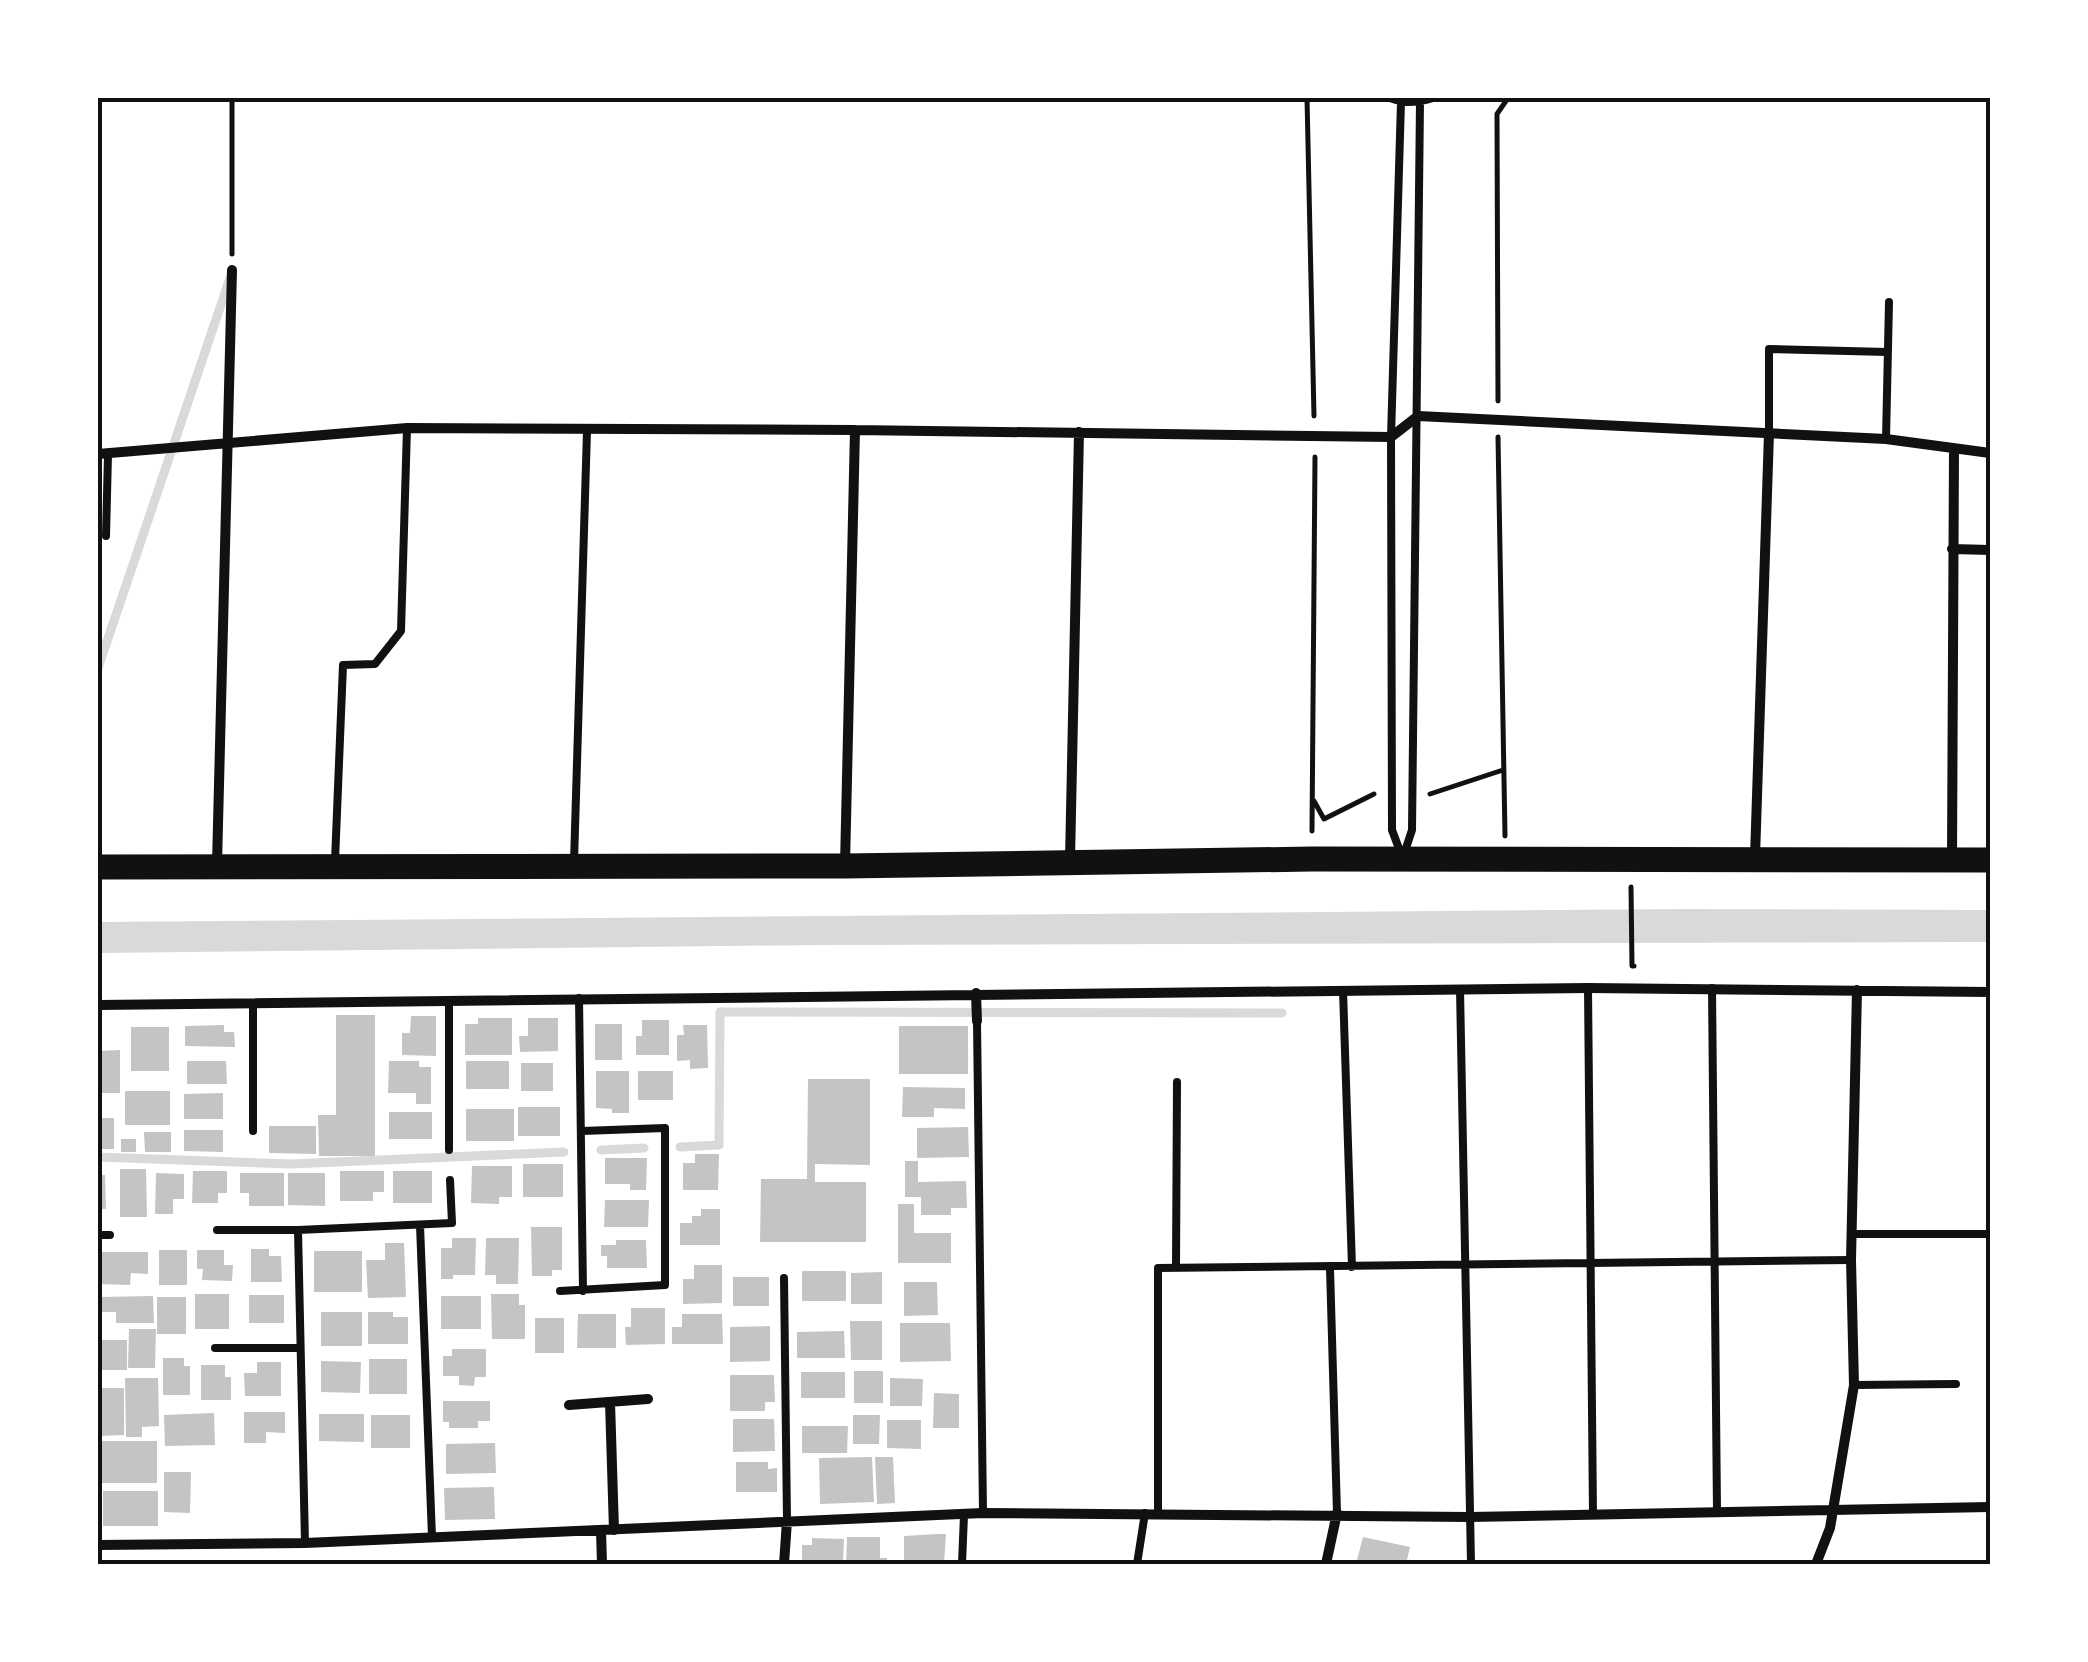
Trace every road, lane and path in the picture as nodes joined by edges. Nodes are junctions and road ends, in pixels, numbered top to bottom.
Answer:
1 (232, 98) edge
2 (1307, 98) edge
3 (1390, 98) edge
4 (1433, 98) edge
5 (1508, 98) edge
6 (1400, 102) junction
7 (1420, 102) junction
8 (232, 270) joint
9 (1889, 302) dead end
10 (1887, 352) junction
11 (1418, 416) junction
12 (1498, 418) junction
13 (407, 428) junction
14 (587, 430) junction
15 (854, 430) junction
16 (1078, 432) junction
17 (1769, 433) junction
18 (1315, 434) junction
19 (1391, 437) junction
20 (1886, 440) junction
21 (226, 441) junction
22 (1954, 450) junction
23 (103, 454) edge
24 (1990, 454) edge
25 (106, 536) dead end
26 (1952, 549) junction
27 (1990, 550) edge
28 (1503, 770) junction
29 (1374, 794) dead end
30 (1429, 794) dead end
31 (1313, 800) junction
32 (1755, 858) junction
33 (1312, 859) junction
34 (1402, 859) junction
35 (1506, 859) junction
36 (1990, 860) edge
37 (1070, 861) junction
38 (1952, 861) junction
39 (217, 865) junction
40 (335, 866) junction
41 (574, 866) junction
42 (845, 866) junction
43 (98, 867) edge
44 (1631, 887) dead end
45 (1632, 955) dead end
46 (1588, 988) junction
47 (1712, 988) junction
48 (1460, 989) junction
49 (1344, 990) junction
50 (1857, 990) junction
51 (1990, 992) edge
52 (579, 998) junction
53 (976, 999) junction
54 (449, 1000) junction
55 (254, 1003) junction
56 (98, 1005) edge
57 (977, 1020) joint
58 (1177, 1082) dead end
59 (254, 1131) dead end
60 (582, 1131) junction
61 (450, 1150) dead end
62 (450, 1180) dead end
63 (420, 1225) junction
64 (217, 1230) dead end
65 (298, 1230) junction
66 (1854, 1234) junction
67 (1990, 1234) edge
68 (98, 1235) edge
69 (110, 1235) dead end
70 (1714, 1260) junction
71 (1852, 1260) junction
72 (1589, 1261) junction
73 (1464, 1265) junction
74 (1176, 1266) junction
75 (1330, 1268) junction
76 (1352, 1268) junction
77 (784, 1278) dead end
78 (560, 1291) dead end
79 (583, 1291) junction
80 (215, 1348) dead end
81 (299, 1348) junction
82 (1956, 1384) dead end
83 (1854, 1385) junction
84 (648, 1398) dead end
85 (610, 1402) junction
86 (568, 1405) dead end
87 (1990, 1507) edge
88 (1717, 1511) junction
89 (1158, 1512) junction
90 (1832, 1512) junction
91 (983, 1513) junction
92 (1144, 1513) junction
93 (1338, 1513) junction
94 (964, 1515) junction
95 (1592, 1515) junction
96 (1470, 1517) junction
97 (787, 1521) junction
98 (614, 1530) junction
99 (601, 1531) junction
100 (432, 1537) junction
101 (305, 1543) junction
102 (98, 1546) edge
103 (602, 1564) edge
104 (784, 1564) edge
105 (962, 1564) edge
106 (1137, 1564) edge
107 (1326, 1564) edge
108 (1472, 1564) edge
109 (1816, 1564) edge

1 - 8 path
2 - 18 path
3 - 6 lane
4 - 7 lane
5 - 12 path
6 - 7 lane
6 - 19 lane
7 - 11 lane
8 - 21 street
9 - 10 lane
10 - 17 lane
10 - 20 lane
11 - 12 street
11 - 19 street
11 - 34 lane
12 - 17 street
12 - 28 path
13 - 14 street
13 - 21 street
13 - 40 lane
14 - 15 street
14 - 41 lane
15 - 16 street
15 - 42 street
16 - 18 street
16 - 37 street
17 - 20 street
17 - 32 street
18 - 19 street
18 - 31 path
19 - 34 lane
20 - 22 street
21 - 23 street
21 - 39 street
22 - 24 street
22 - 26 street
23 - 25 lane
26 - 27 street
26 - 38 street
28 - 30 path
28 - 35 path
29 - 31 path
31 - 33 path
32 - 35 main road
32 - 38 main road
33 - 34 main road
33 - 37 main road
34 - 35 main road
36 - 38 main road
37 - 42 main road
39 - 40 main road
39 - 43 main road
40 - 41 main road
41 - 42 main road
44 - 45 path
46 - 47 street
46 - 48 street
46 - 72 lane
47 - 50 street
47 - 70 lane
48 - 49 street
48 - 73 lane
49 - 53 street
49 - 76 lane
50 - 51 street
50 - 66 street
52 - 53 street
52 - 54 street
52 - 60 lane
53 - 57 street
54 - 55 street
54 - 61 lane
55 - 56 street
55 - 59 lane
57 - 91 lane
58 - 74 lane
60 - 79 lane
60 - 79 lane
62 - 63 lane
63 - 65 lane
63 - 100 lane
64 - 65 lane
65 - 81 lane
66 - 67 lane
66 - 71 street
68 - 69 lane
70 - 71 lane
70 - 72 lane
70 - 88 lane
71 - 83 street
72 - 73 lane
72 - 95 lane
73 - 76 lane
73 - 96 lane
74 - 75 lane
74 - 89 lane
75 - 76 lane
75 - 93 lane
77 - 97 lane
78 - 79 lane
80 - 81 lane
81 - 101 lane
82 - 83 lane
83 - 90 street
84 - 85 street
85 - 86 street
85 - 98 street
87 - 90 street
88 - 90 street
88 - 95 street
89 - 92 street
89 - 93 street
90 - 109 street
91 - 92 street
91 - 94 street
92 - 106 lane
93 - 96 street
93 - 107 street
94 - 97 street
94 - 105 lane
95 - 96 street
96 - 108 lane
97 - 98 street
97 - 104 street
98 - 99 street
99 - 100 street
99 - 103 street
100 - 101 street
101 - 102 street

